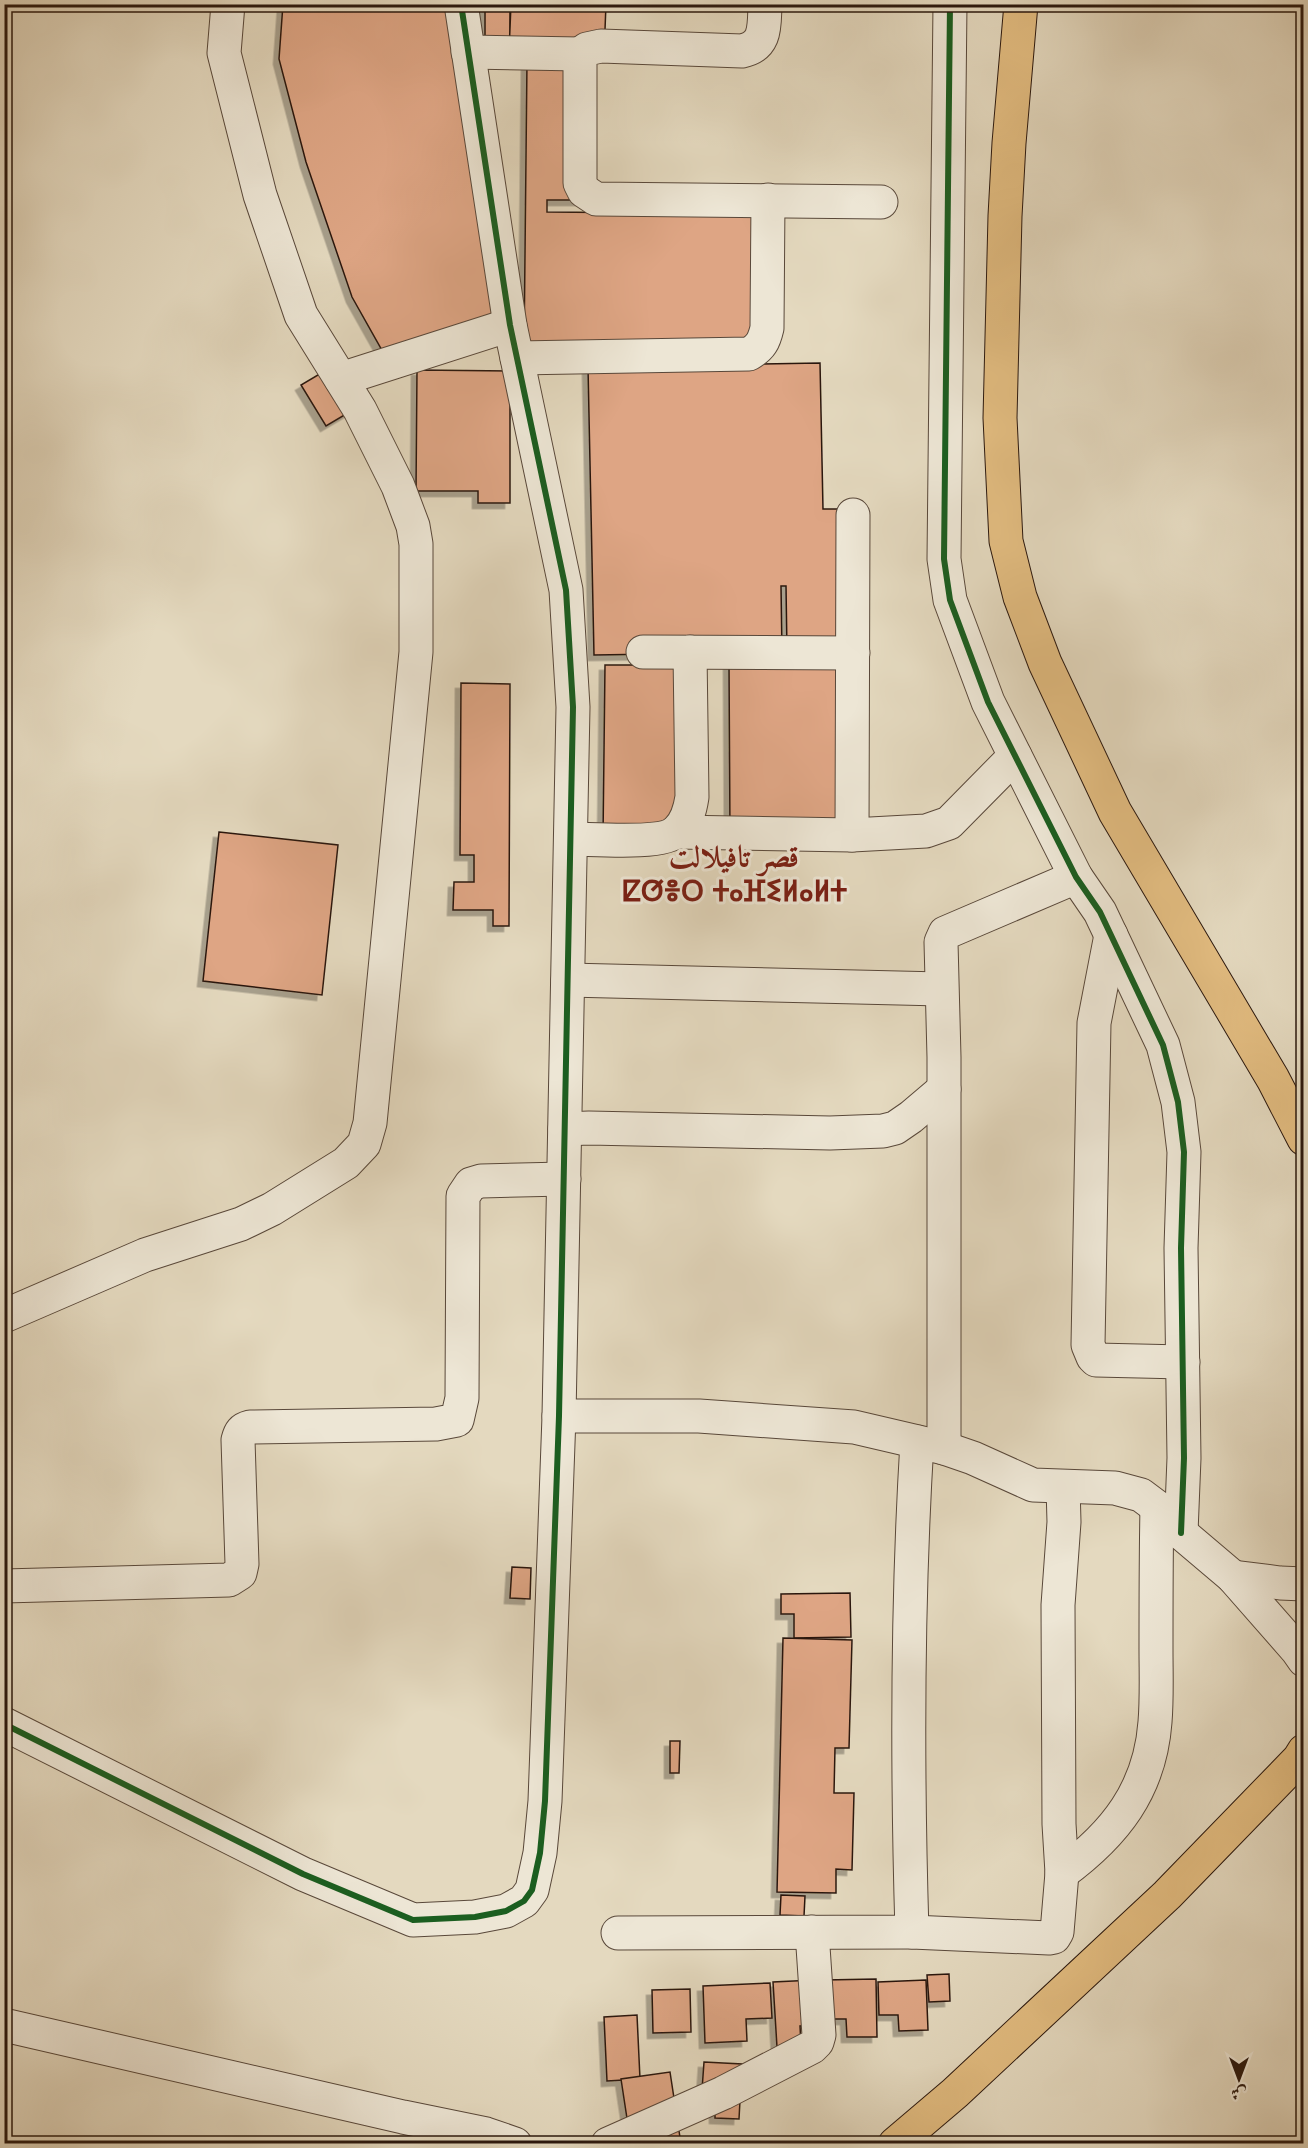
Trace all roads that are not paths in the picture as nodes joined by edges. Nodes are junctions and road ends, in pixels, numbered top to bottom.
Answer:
1 (228, 4) edge
2 (461, 4) edge
3 (765, 4) edge
4 (950, 4) edge
5 (1021, 4) edge
6 (468, 52) junction
7 (580, 54) junction
8 (768, 200) junction
9 (881, 201) dead end
10 (510, 325) junction
11 (517, 358) junction
12 (341, 379) junction
13 (853, 515) dead end
14 (643, 652) dead end
15 (690, 652) junction
16 (853, 653) junction
17 (1015, 756) junction
18 (676, 832) junction
19 (852, 835) junction
20 (571, 839) junction
21 (1076, 877) junction
22 (1110, 935) junction
23 (568, 980) junction
24 (941, 989) junction
25 (944, 1089) junction
26 (565, 1130) junction
27 (1304, 1139) edge
28 (564, 1179) junction
29 (4, 1316) edge
30 (1183, 1362) junction
31 (559, 1416) junction
32 (931, 1445) junction
33 (1063, 1487) junction
34 (1157, 1507) junction
35 (1181, 1533) junction
36 (1233, 1577) junction
37 (1304, 1584) edge
38 (4, 1586) edge
39 (1304, 1660) edge
40 (4, 1724) edge
41 (1304, 1751) edge
42 (1062, 1873) junction
43 (812, 1932) junction
44 (912, 1932) junction
45 (618, 1933) dead end
46 (4, 2025) edge
47 (515, 2144) edge
48 (608, 2144) edge
49 (895, 2144) edge

1 - 12 street
2 - 6 street
3 - 7 street
4 - 17 street
5 - 27 main road
6 - 7 street
6 - 10 street
7 - 8 street
8 - 9 street
8 - 11 street
10 - 11 street
10 - 12 street
11 - 20 street
12 - 29 street
13 - 16 street
14 - 15 street
15 - 16 street
15 - 18 street
16 - 19 street
17 - 19 street
17 - 21 street
18 - 19 street
18 - 20 street
20 - 23 street
21 - 22 street
21 - 24 street
22 - 30 street
22 - 30 street
23 - 24 street
23 - 26 street
24 - 25 street
25 - 26 street
25 - 32 street
26 - 28 street
28 - 31 street
28 - 38 street
30 - 35 street
31 - 32 street
31 - 40 street
32 - 33 street
32 - 44 street
33 - 34 street
33 - 42 street
34 - 35 street
34 - 42 street
35 - 36 street
36 - 37 street
36 - 39 street
41 - 49 main road
42 - 44 street
43 - 44 street
43 - 45 street
43 - 48 street
46 - 47 street

